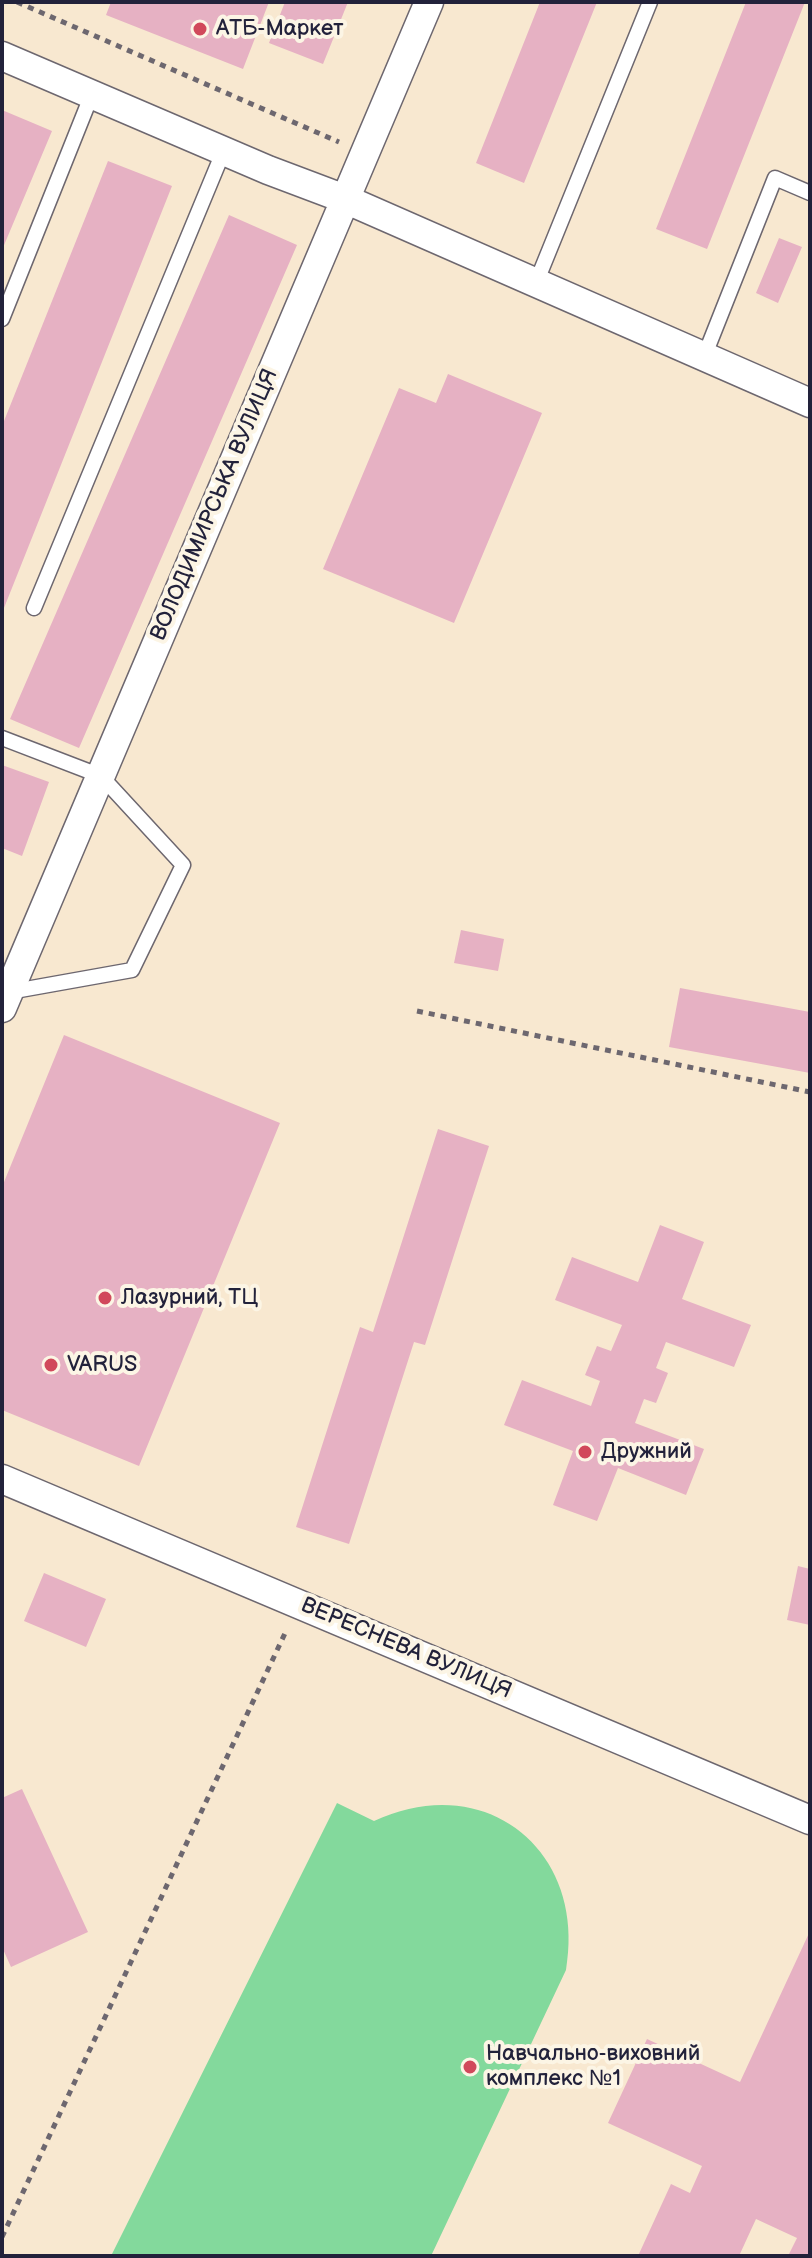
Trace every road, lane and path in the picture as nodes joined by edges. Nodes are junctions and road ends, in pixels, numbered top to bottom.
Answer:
1 (17, 2) edge
2 (429, 2) edge
3 (650, 2) edge
4 (2, 56) edge
5 (92, 94) junction
6 (224, 150) junction
7 (365, 152) junction
8 (810, 193) edge
9 (345, 199) junction
10 (536, 283) junction
11 (2, 319) edge
12 (704, 357) junction
13 (810, 403) edge
14 (34, 608) dead end
15 (2, 738) edge
16 (101, 776) junction
17 (6, 1000) edge
18 (417, 1011) dead end
19 (810, 1092) edge
20 (2, 1479) edge
21 (299, 1604) junction
22 (810, 1820) edge
23 (2, 2237) edge

1 - 7 path
2 - 7 street, ВОЛОДИМИРСЬКА ВУЛИЦЯ
3 - 10 lane
4 - 5 street
5 - 6 street
5 - 11 lane
6 - 9 street
6 - 14 lane
7 - 9 street, ВОЛОДИМИРСЬКА ВУЛИЦЯ
8 - 12 lane
9 - 10 street
9 - 16 street, ВОЛОДИМИРСЬКА ВУЛИЦЯ
10 - 12 street
12 - 13 street
15 - 16 lane
16 - 17 street, ВОЛОДИМИРСЬКА ВУЛИЦЯ
16 - 17 lane
18 - 19 path
20 - 21 street, ВЕРЕСНЕВА ВУЛИЦЯ
21 - 22 street, ВЕРЕСНЕВА ВУЛИЦЯ
21 - 23 path

